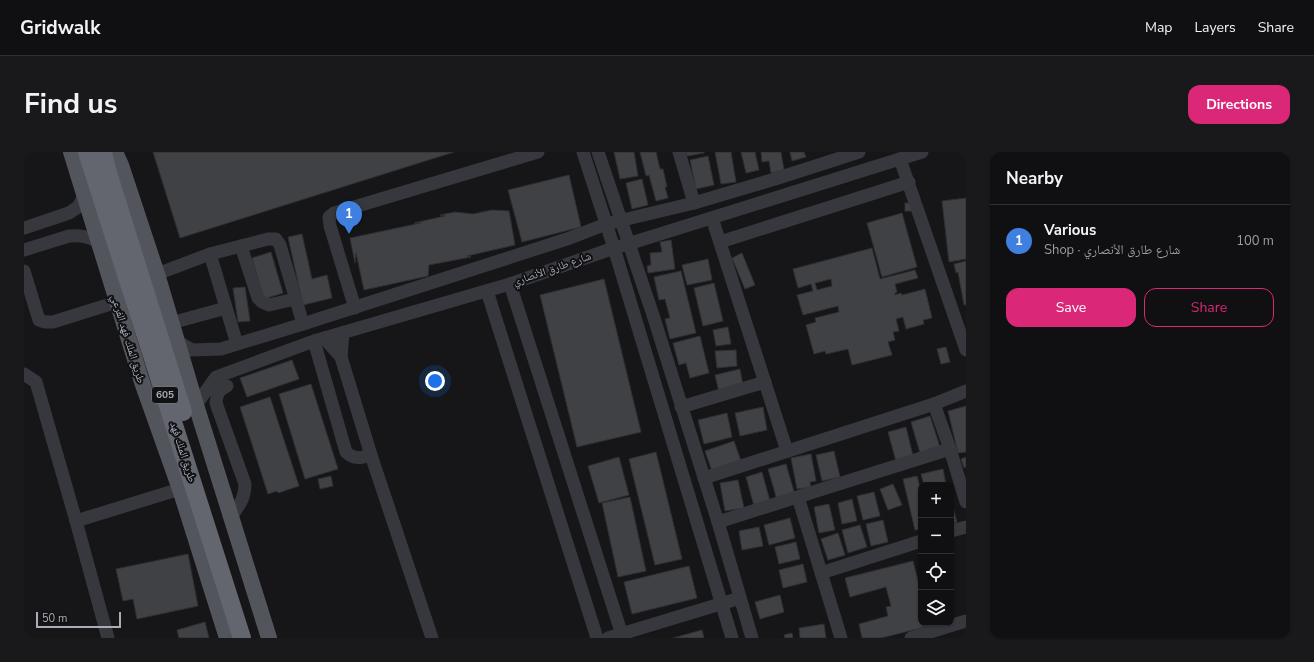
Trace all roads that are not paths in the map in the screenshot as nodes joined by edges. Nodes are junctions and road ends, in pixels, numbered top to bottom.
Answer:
1 (71, 152) edge
2 (87, 152) edge
3 (103, 152) edge
4 (115, 152) edge
5 (538, 152) edge
6 (583, 152) edge
7 (598, 152) edge
8 (679, 152) edge
9 (859, 152) edge
10 (922, 152) edge
11 (900, 159) junction
12 (909, 182) junction
13 (84, 196) junction
14 (694, 203) junction
15 (712, 218) junction
16 (620, 220) junction
17 (42, 222) junction
18 (606, 224) junction
19 (24, 228) edge
20 (51, 242) junction
21 (98, 242) junction
22 (720, 242) junction
23 (628, 244) junction
24 (241, 246) junction
25 (614, 248) junction
26 (24, 250) edge
27 (210, 254) junction
28 (24, 272) edge
29 (157, 274) junction
30 (510, 284) junction
31 (487, 291) junction
32 (295, 299) junction
33 (117, 302) junction
34 (226, 308) junction
35 (355, 308) junction
36 (172, 324) junction
37 (303, 324) junction
38 (343, 333) junction
39 (319, 340) junction
40 (178, 342) junction
41 (237, 344) junction
42 (966, 350) edge
43 (341, 357) junction
44 (24, 374) edge
45 (764, 382) junction
46 (227, 386) dead end
47 (966, 391) edge
48 (934, 404) junction
49 (196, 405) junction
50 (682, 407) junction
51 (950, 449) junction
52 (787, 451) junction
53 (370, 455) junction
54 (704, 478) junction
55 (180, 489) junction
56 (798, 497) junction
57 (966, 502) edge
58 (231, 517) junction
59 (76, 520) junction
60 (718, 522) junction
61 (966, 527) edge
62 (954, 530) edge
63 (918, 542) edge
64 (821, 573) junction
65 (740, 598) junction
66 (721, 604) junction
67 (966, 621) edge
68 (622, 636) edge
69 (108, 638) edge
70 (227, 638) edge
71 (242, 638) edge
72 (254, 638) edge
73 (269, 638) edge
74 (432, 638) edge
75 (597, 638) edge
76 (608, 638) edge
77 (732, 638) edge
78 (752, 638) edge
79 (841, 638) edge
80 (911, 638) edge

1 - 13 main road, طريق الملك فهد الفرعي
2 - 71 highway, طريق الملك فهد / 605
3 - 72 highway, طريق الملك فهد / 605
4 - 29 main road
5 - 35 street
6 - 18 street
7 - 16 street
8 - 14 street
9 - 14 street
10 - 11 street, شارع طارق الأنصاري
11 - 12 street
11 - 15 street, شارع طارق الأنصاري
12 - 22 street
12 - 42 street
13 - 17 street
13 - 21 main road, طريق الملك فهد الفرعي
14 - 16 street
15 - 22 street
15 - 23 street, شارع طارق الأنصاري
16 - 18 street
16 - 23 street
17 - 19 street
17 - 20 street
18 - 25 street
18 - 35 street
20 - 21 street
20 - 26 street
21 - 33 main road, طريق الملك فهد الفرعي
22 - 45 street
23 - 25 street, شارع طارق الأنصاري
23 - 50 street
24 - 27 street
24 - 32 street
24 - 32 street
25 - 30 street, شارع طارق الأنصاري
25 - 66 street
27 - 29 street
27 - 34 street
28 - 33 street
29 - 36 main road
30 - 31 street, شارع طارق الأنصاري
30 - 68 street
31 - 38 street, شارع طارق الأنصاري
31 - 75 street
32 - 37 street
33 - 55 main road, طريق الملك فهد الفرعي
34 - 36 street
34 - 41 street
35 - 37 street
36 - 40 main road
37 - 41 street
38 - 39 street, شارع طارق الأنصاري
38 - 43 street
39 - 43 street
39 - 49 street, شارع طارق الأنصاري
39 - 53 street
40 - 41 street
40 - 49 main road
43 - 53 street
44 - 59 street
45 - 50 street
45 - 52 street
46 - 58 street
47 - 48 street
48 - 51 street
48 - 52 street
49 - 58 main road
50 - 54 street
51 - 56 street
51 - 57 street
52 - 54 street
53 - 74 street
54 - 60 street
55 - 59 street
55 - 70 main road, طريق الملك فهد الفرعي
56 - 60 street
56 - 64 street
58 - 73 main road
59 - 69 street
60 - 65 street
61 - 62 street
63 - 64 street
64 - 79 street
65 - 66 street
65 - 78 street
66 - 68 street
66 - 77 street
67 - 80 street
68 - 76 street

